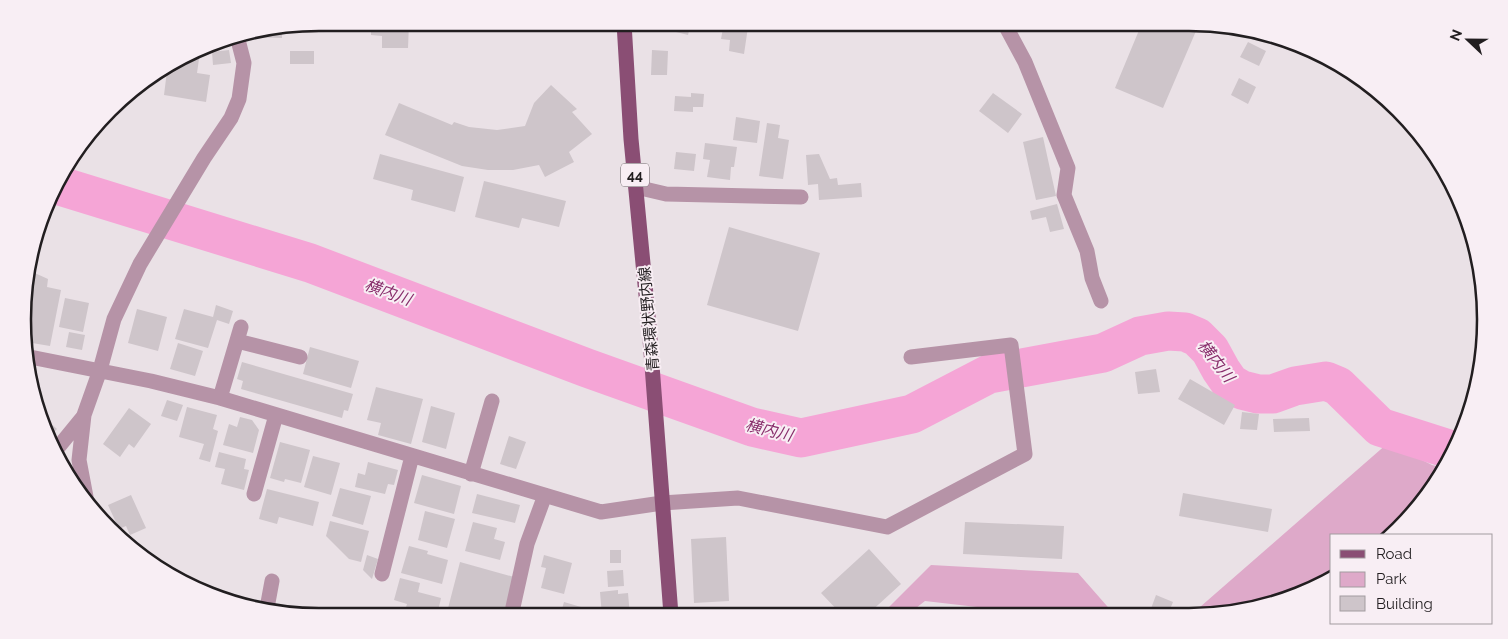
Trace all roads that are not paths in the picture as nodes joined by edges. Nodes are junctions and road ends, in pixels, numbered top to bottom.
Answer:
1 (625, 31) edge
2 (1009, 31) edge
3 (239, 43) edge
4 (636, 187) junction
5 (801, 197) dead end
6 (1101, 301) dead end
7 (241, 327) dead end
8 (237, 342) junction
9 (300, 357) dead end
10 (911, 357) dead end
11 (34, 358) edge
12 (100, 370) junction
13 (220, 398) junction
14 (492, 402) dead end
15 (84, 415) junction
16 (276, 415) junction
17 (60, 445) edge
18 (412, 456) junction
19 (471, 474) junction
20 (84, 485) edge
21 (254, 494) dead end
22 (545, 496) junction
23 (662, 503) junction
24 (382, 574) dead end
25 (272, 581) dead end
26 (268, 603) edge
27 (513, 608) edge
28 (670, 608) edge

1 - 4 main road, 青森環状野内線 / 44
2 - 6 street
3 - 12 street
4 - 5 street
4 - 23 main road, 青森環状野内線 / 44
7 - 8 street
8 - 9 street
8 - 13 street
10 - 23 street
11 - 12 street
12 - 13 street
12 - 15 street
13 - 16 street
14 - 19 street
15 - 17 street
15 - 20 street
16 - 18 street
16 - 21 street
18 - 19 street
18 - 24 street
19 - 22 street
22 - 23 street
22 - 27 street
23 - 28 main road, 青森環状野内線 / 44
25 - 26 street

